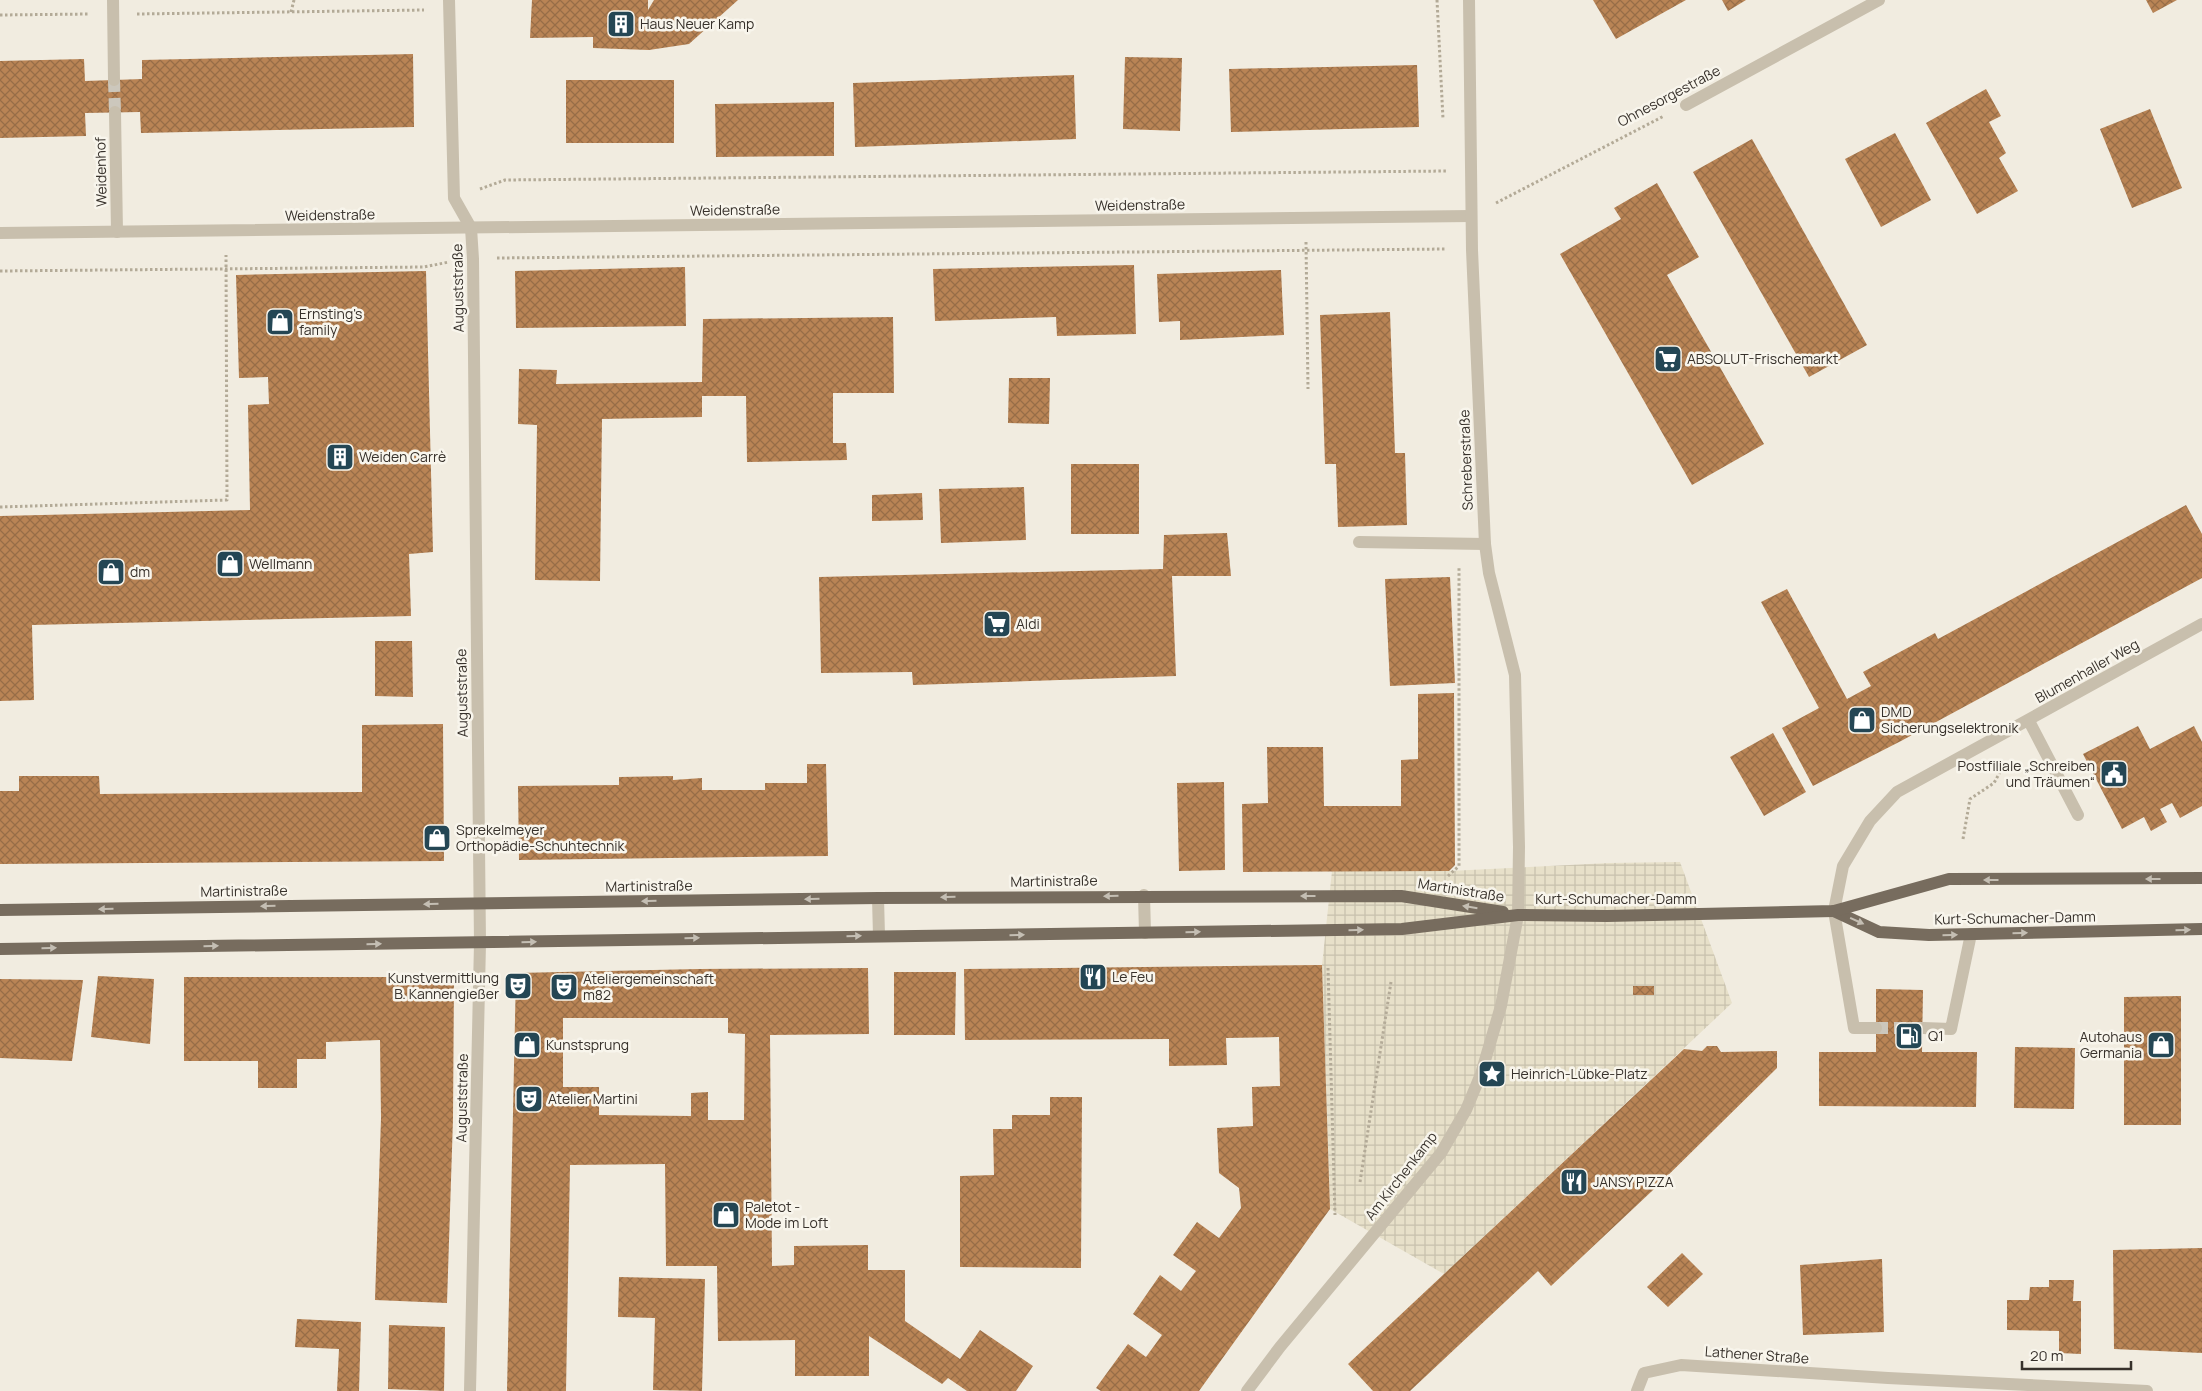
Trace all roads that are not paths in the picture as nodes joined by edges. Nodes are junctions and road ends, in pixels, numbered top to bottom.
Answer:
1 (113, 0) edge
2 (1469, 0) edge
3 (1879, 0) edge
4 (449, 5) edge
5 (114, 80) tunnel mouth
6 (1686, 105) road end
7 (115, 112) tunnel mouth
8 (1471, 216) junction
9 (472, 228) junction
10 (117, 232) junction
11 (0, 233) edge
12 (1359, 542) dead end
13 (1484, 544) junction
14 (2202, 624) edge
15 (2029, 720) junction
16 (2078, 815) dead end
17 (2202, 878) edge
18 (1144, 895) junction
19 (878, 898) junction
20 (479, 903) junction
21 (0, 910) edge
22 (1834, 911) junction
23 (1518, 915) junction
24 (2202, 929) edge
25 (1145, 933) junction
26 (1972, 934) junction
27 (879, 936) junction
28 (480, 943) junction
29 (0, 949) edge
30 (1876, 1028) tunnel mouth
31 (1923, 1028) tunnel mouth
32 (470, 1391) edge
33 (1247, 1391) edge
34 (1637, 1391) edge
35 (2147, 1391) edge

1 - 5 street
2 - 8 street, Schreberstraße
3 - 6 street, Ohnesorgestraße
4 - 9 street, Auguststraße
7 - 10 street, Weidenhof
8 - 9 street, Weidenstraße
8 - 13 street, Schreberstraße
9 - 10 street, Weidenstraße
9 - 20 street, Auguststraße
10 - 11 street, Weidenstraße
12 - 13 street
13 - 23 street, Schreberstraße
14 - 15 street, Blumenhaller Weg
15 - 16 street
15 - 22 street, Blumenhaller Weg
17 -> 22 main road, Kurt-Schumacher-Damm
18 -> 19 main road, Martinistraße
23 -> 18 main road, Martinistraße
18 - 25 street
19 -> 20 main road, Martinistraße
19 - 27 street
20 -> 21 main road, Martinistraße
20 - 28 street, Auguststraße
22 - 23 main road, Kurt-Schumacher-Damm
22 -> 26 main road, Kurt-Schumacher-Damm
22 - 30 street, Blumenhaller Weg
25 -> 23 main road, Martinistraße
23 - 33 street, Am Kirchenkamp
26 -> 24 main road, Kurt-Schumacher-Damm
27 -> 25 main road, Martinistraße
26 - 31 street
28 -> 27 main road, Martinistraße
29 -> 28 main road, Martinistraße
28 - 32 street, Auguststraße
34 - 35 street, Lathener Straße

